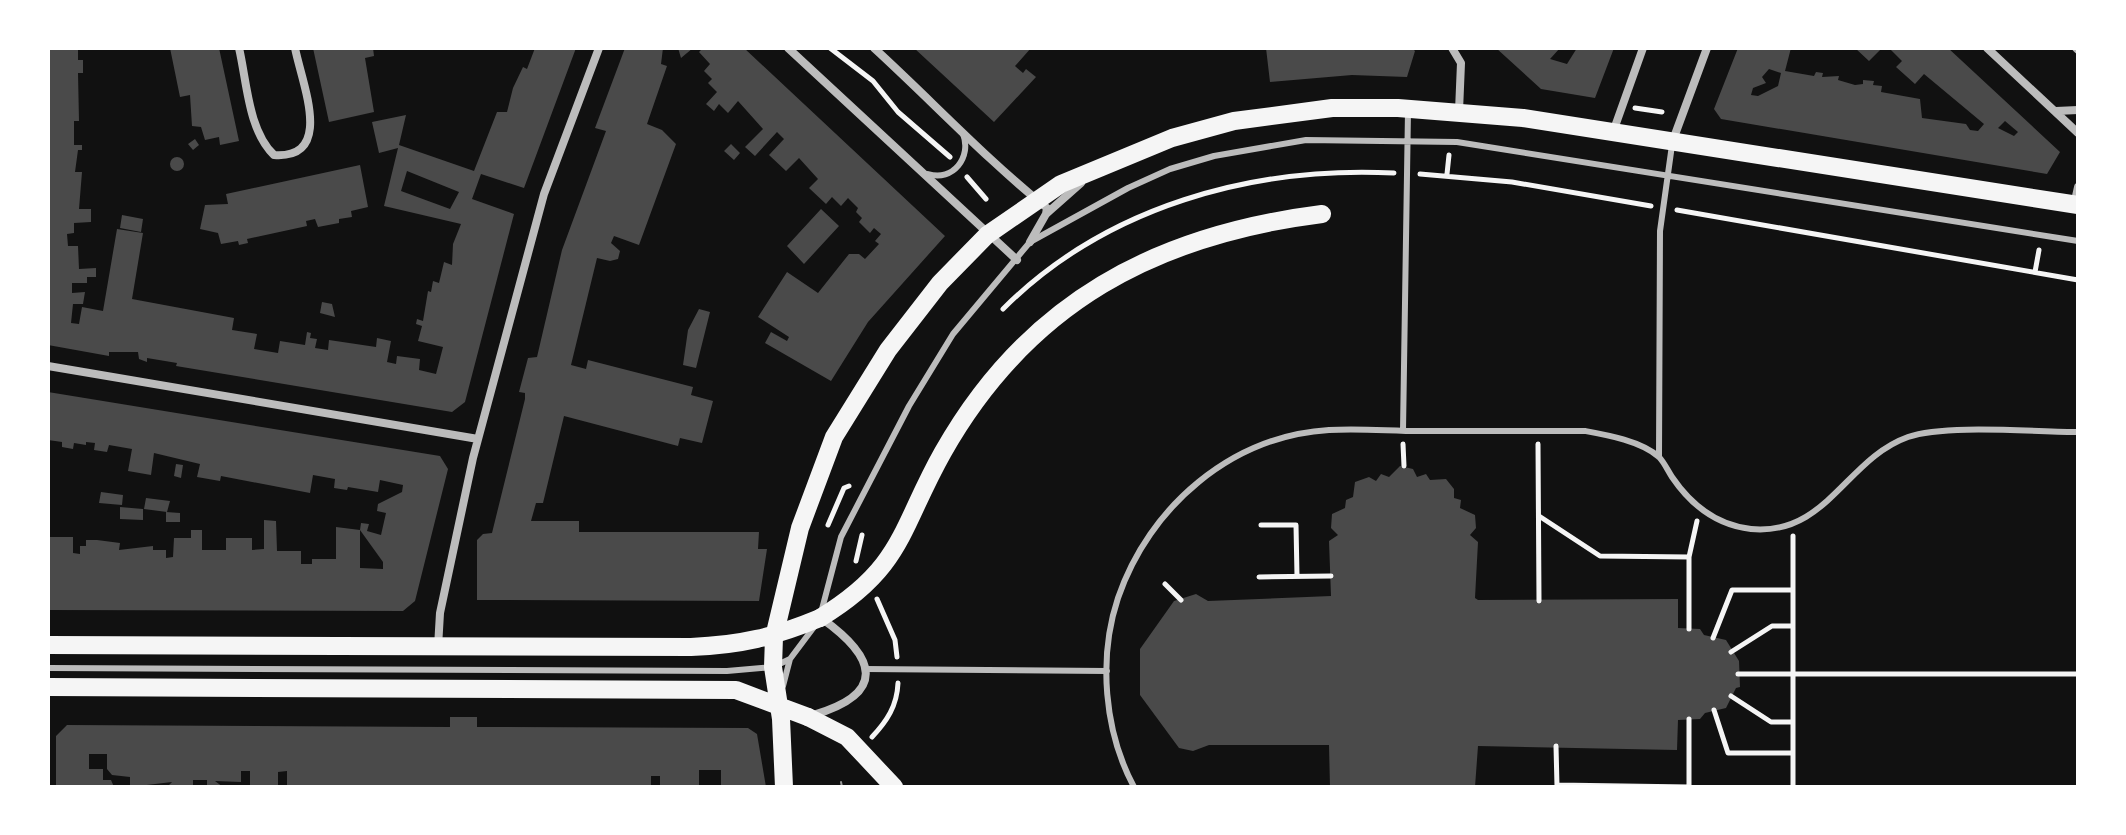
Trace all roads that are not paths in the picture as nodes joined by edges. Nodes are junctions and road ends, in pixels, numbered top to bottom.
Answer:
1 (239, 48) edge
2 (295, 48) edge
3 (599, 48) edge
4 (788, 48) edge
5 (874, 48) edge
6 (1452, 48) edge
7 (1643, 48) edge
8 (1707, 48) edge
9 (1987, 48) edge
10 (1408, 108) junction
11 (2078, 110) edge
12 (1459, 111) junction
13 (2055, 111) junction
14 (960, 127) junction
15 (1613, 132) junction
16 (2078, 133) edge
17 (1408, 140) junction
18 (1673, 141) junction
19 (920, 172) junction
20 (1667, 174) junction
21 (2077, 199) edge
22 (1041, 206) junction
23 (1322, 214) dead end
24 (987, 235) junction
25 (2078, 241) edge
26 (1030, 242) junction
27 (1017, 260) junction
28 (48, 366) edge
29 (1403, 431) junction
30 (2078, 432) edge
31 (478, 439) junction
32 (1659, 457) junction
33 (820, 618) junction
34 (774, 637) junction
35 (48, 645) edge
36 (438, 647) junction
37 (781, 663) junction
38 (48, 668) edge
39 (865, 669) junction
40 (1107, 671) junction
41 (48, 687) edge
42 (779, 704) junction
43 (808, 717) junction
44 (784, 787) edge
45 (894, 787) edge
46 (1134, 787) edge

1 - 2 street
3 - 31 street
4 - 19 street
5 - 14 street
6 - 12 street
7 - 15 street
8 - 18 street
9 - 13 street
10 - 12 main road
10 - 17 lane
10 - 22 main road
11 - 13 street
12 - 15 main road
13 - 16 street
14 - 19 lane
14 - 22 street
15 - 18 main road
17 - 20 lane
17 - 26 lane
17 - 29 lane
18 - 20 lane
18 - 21 main road
19 - 24 street
20 - 25 lane
20 - 32 lane
22 - 24 main road
22 - 26 street
23 - 33 main road
24 - 27 street
24 - 34 main road
26 - 27 lane
27 - 33 lane
28 - 31 street
29 - 32 lane
29 - 40 lane
30 - 32 lane
31 - 36 street
33 - 34 main road
33 - 37 lane
33 - 39 street
34 - 36 main road
34 - 37 main road
35 - 36 main road
37 - 38 lane
37 - 42 main road
39 - 40 lane
39 - 43 street
40 - 46 lane
41 - 42 main road
42 - 43 main road
42 - 44 main road
43 - 45 main road

